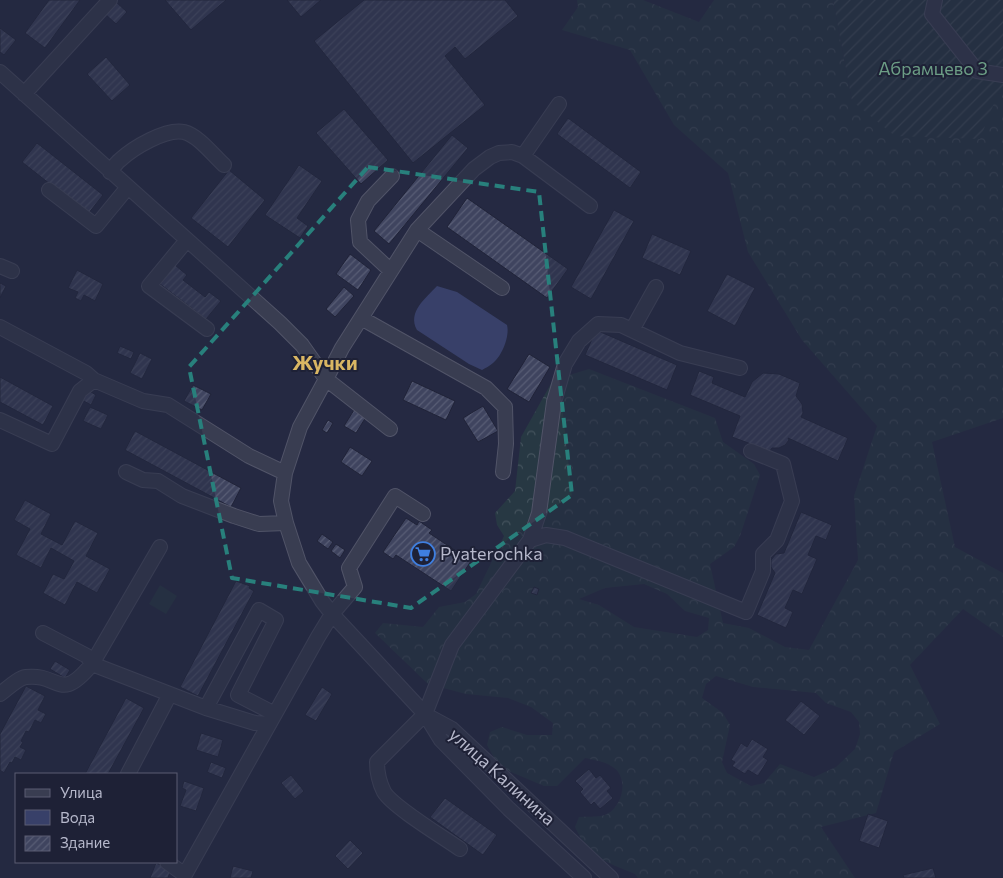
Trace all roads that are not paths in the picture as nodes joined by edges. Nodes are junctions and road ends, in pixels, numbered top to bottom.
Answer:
1 (110, 0) edge
2 (935, 0) edge
3 (0, 72) edge
4 (1003, 76) edge
5 (24, 94) junction
6 (559, 104) dead end
7 (523, 156) junction
8 (224, 165) dead end
9 (110, 172) junction
10 (392, 176) dead end
11 (128, 187) junction
12 (49, 190) dead end
13 (590, 206) dead end
14 (417, 230) junction
15 (186, 240) junction
16 (391, 271) junction
17 (656, 287) dead end
18 (502, 288) dead end
19 (361, 318) junction
20 (0, 327) edge
21 (207, 329) dead end
22 (632, 330) junction
23 (740, 368) dead end
24 (326, 378) junction
25 (94, 380) junction
26 (0, 420) edge
27 (390, 429) dead end
28 (751, 451) dead end
29 (126, 472) dead end
30 (503, 472) dead end
31 (285, 473) junction
32 (423, 514) dead end
33 (286, 523) junction
34 (530, 540) junction
35 (160, 547) dead end
36 (332, 614) junction
37 (43, 633) dead end
38 (92, 664) junction
39 (0, 694) edge
40 (170, 694) junction
41 (206, 708) junction
42 (425, 714) junction
43 (272, 719) junction
44 (129, 773) edge
45 (460, 849) dead end
46 (168, 863) edge
47 (184, 877) edge
48 (584, 878) edge
49 (611, 878) edge

1 - 5 street
2 - 4 street
3 - 5 street
5 - 9 street
6 - 7 street
7 - 13 street
7 - 14 street
8 - 9 street
9 - 11 street
10 - 16 street
11 - 12 street
11 - 15 street
14 - 16 street
14 - 18 street
15 - 21 street
15 - 24 street
16 - 19 street
17 - 22 street
19 - 24 street
19 - 30 street
20 - 25 street
22 - 23 street
22 - 34 street
24 - 27 street
24 - 31 street
25 - 26 street
25 - 31 street
28 - 34 street
29 - 33 street
31 - 33 street
32 - 36 street
33 - 36 street
34 - 42 street
35 - 38 street
36 - 42 street
36 - 43 street
37 - 38 street
38 - 39 street
38 - 40 street
40 - 41 street
40 - 44 street
41 - 43 street
41 - 43 street
42 - 45 street
42 - 48 street, улица Калинина
42 - 49 street, улица Калинина
43 - 47 street
46 - 47 street

